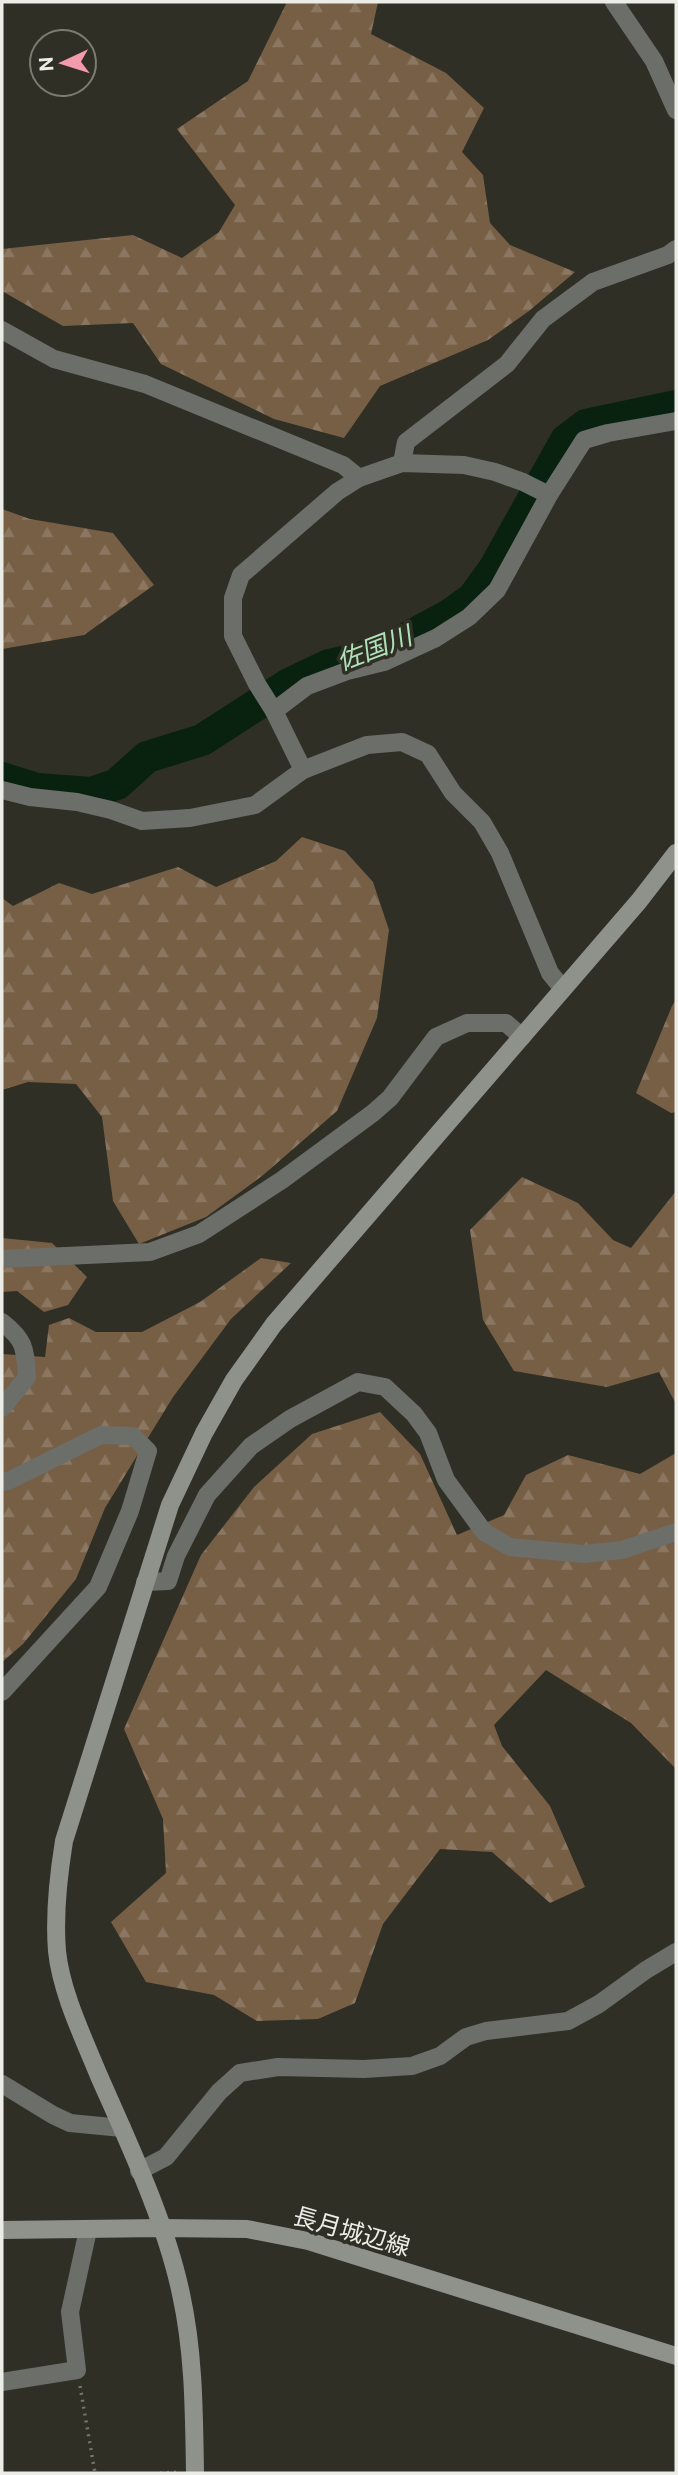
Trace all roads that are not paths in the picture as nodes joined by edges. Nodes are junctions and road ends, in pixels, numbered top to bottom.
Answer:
1 (614, 2) edge
2 (676, 110) edge
3 (676, 249) edge
4 (2, 330) edge
5 (676, 421) edge
6 (402, 463) junction
7 (359, 478) junction
8 (549, 495) junction
9 (274, 711) junction
10 (303, 770) junction
11 (2, 789) edge
12 (676, 853) edge
13 (563, 989) junction
14 (522, 1037) junction
15 (2, 1259) edge
16 (2, 1322) edge
17 (2, 1408) edge
18 (2, 1482) edge
19 (676, 1532) edge
20 (145, 1582) junction
21 (2, 1692) edge
22 (676, 1952) edge
23 (2, 2084) edge
24 (122, 2128) junction
25 (139, 2171) junction
26 (161, 2228) junction
27 (2, 2230) edge
28 (88, 2230) junction
29 (676, 2356) edge
30 (2, 2382) edge
31 (195, 2473) edge

1 - 2 street
3 - 6 street
4 - 7 street
5 - 8 street
6 - 7 street
6 - 8 street
7 - 9 street
8 - 9 street
9 - 10 street
10 - 11 street
10 - 13 street
12 - 13 street
13 - 14 street
14 - 15 street
14 - 20 street
16 - 17 street
18 - 21 street
19 - 20 street
20 - 24 street
22 - 25 street
23 - 24 street
24 - 25 street
25 - 26 street
26 - 28 street, 長月城辺線
26 - 29 street, 長月城辺線
26 - 31 street
27 - 28 street, 長月城辺線
28 - 30 street

